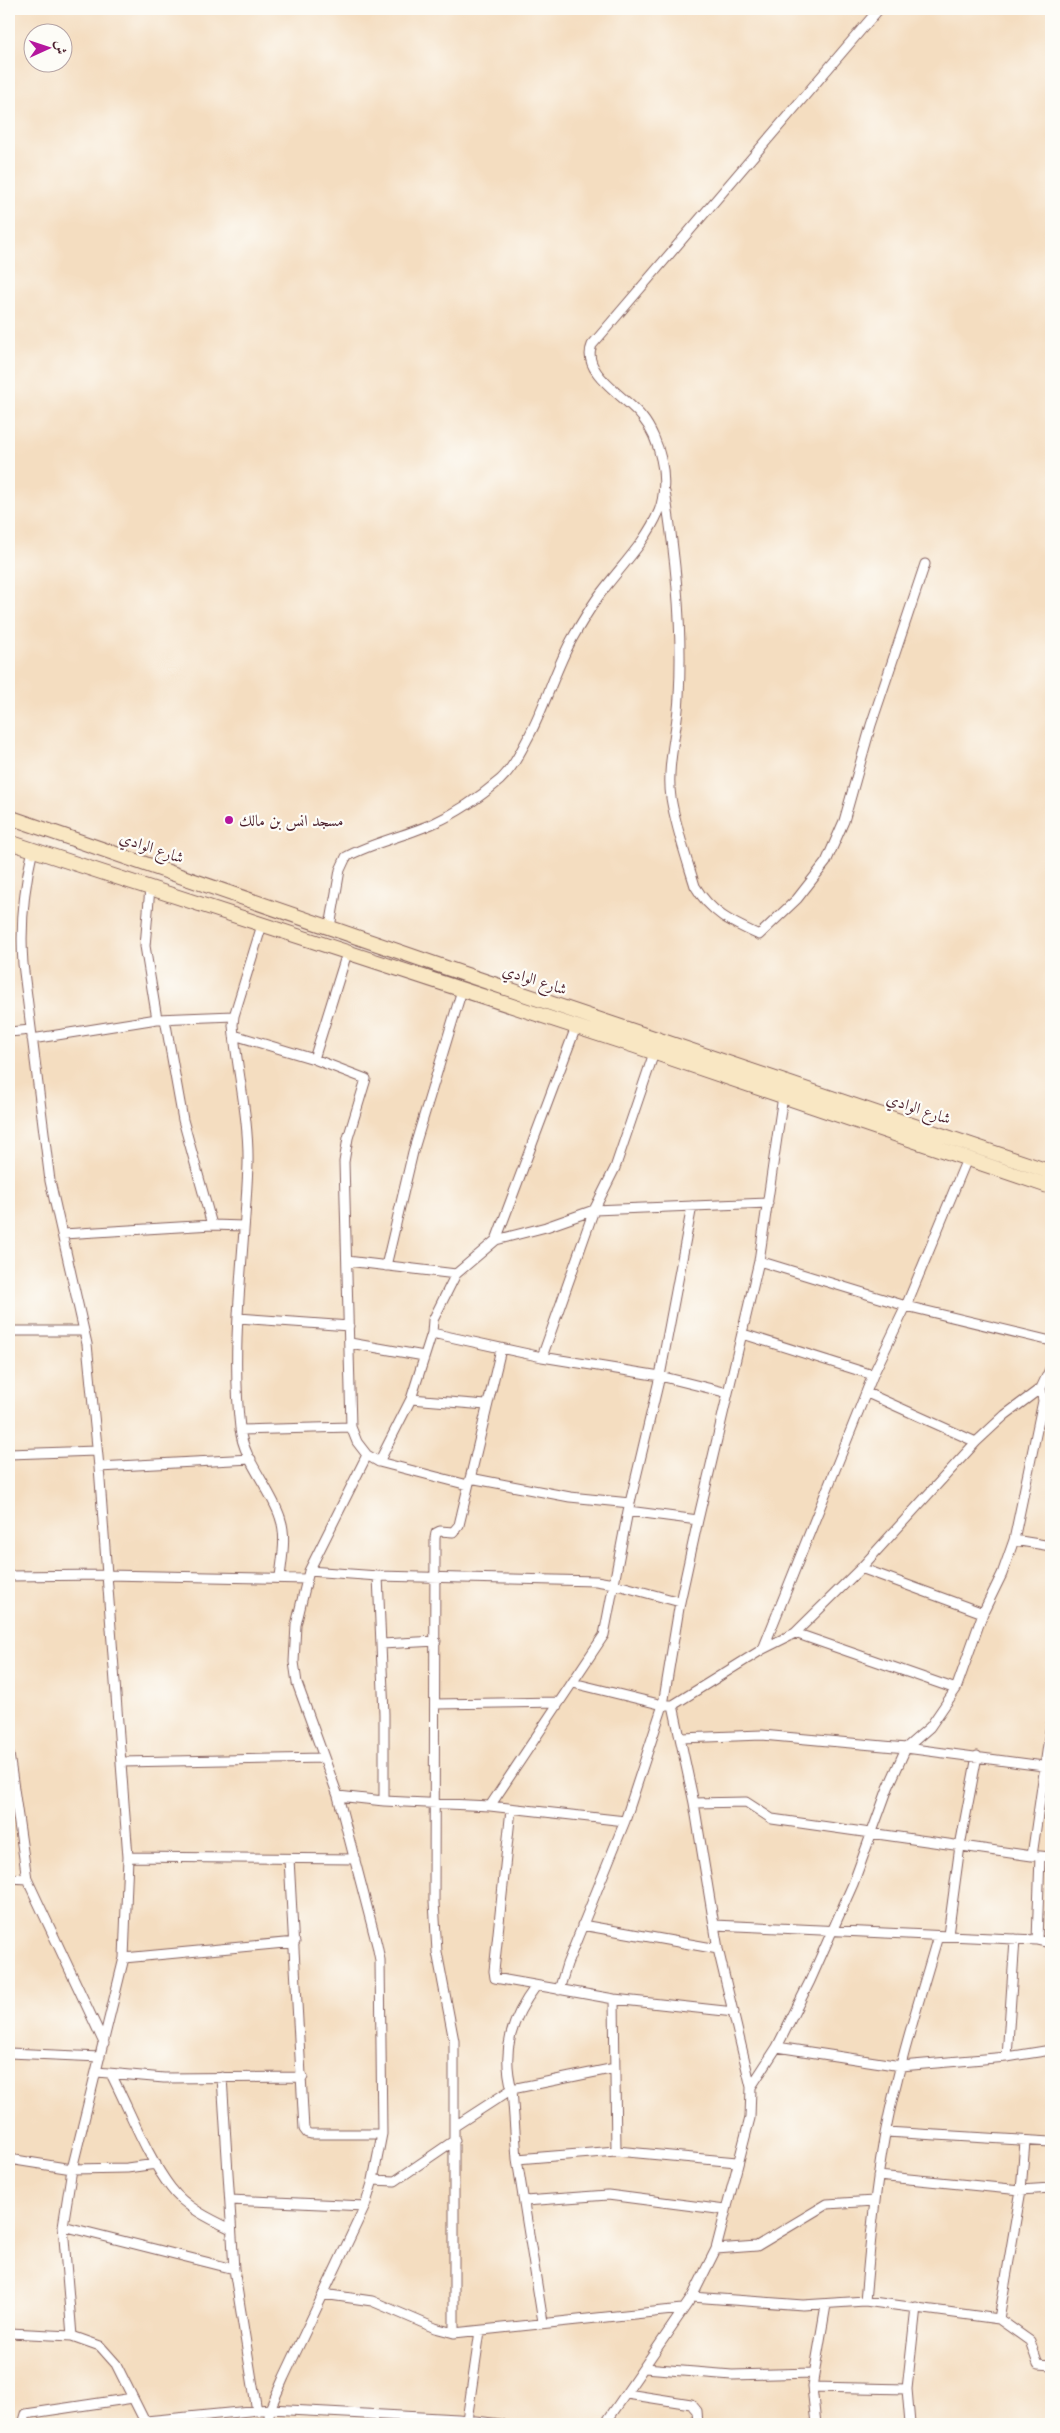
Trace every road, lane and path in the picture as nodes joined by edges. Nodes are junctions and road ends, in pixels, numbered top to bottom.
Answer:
1 (879, 9) edge
2 (664, 484) junction
3 (925, 564) dead end
4 (9, 817) edge
5 (9, 842) edge
6 (33, 849) junction
7 (150, 888) junction
8 (262, 925) junction
9 (330, 927) junction
10 (347, 952) junction
11 (462, 990) junction
12 (234, 1016) junction
13 (161, 1019) junction
14 (576, 1027) junction
15 (9, 1032) edge
16 (32, 1034) junction
17 (234, 1035) junction
18 (654, 1053) junction
19 (314, 1059) junction
20 (803, 1087) junction
21 (783, 1096) junction
22 (799, 1101) junction
23 (967, 1159) junction
24 (1051, 1172) edge
25 (1051, 1187) edge
26 (768, 1203) junction
27 (692, 1206) junction
28 (594, 1210) junction
29 (212, 1225) junction
30 (244, 1226) junction
31 (63, 1234) junction
32 (496, 1240) junction
33 (347, 1261) junction
34 (759, 1261) junction
35 (386, 1266) junction
36 (456, 1274) junction
37 (906, 1306) junction
38 (239, 1318) junction
39 (349, 1326) junction
40 (9, 1331) edge
41 (84, 1331) junction
42 (432, 1333) junction
43 (743, 1334) junction
44 (1051, 1341) edge
45 (350, 1343) junction
46 (501, 1348) junction
47 (424, 1356) junction
48 (542, 1357) junction
49 (1051, 1367) edge
50 (873, 1375) junction
51 (660, 1376) junction
52 (1041, 1388) junction
53 (728, 1393) junction
54 (867, 1393) junction
55 (411, 1399) junction
56 (1047, 1401) edge
57 (486, 1405) junction
58 (351, 1427) junction
59 (240, 1430) junction
60 (976, 1442) junction
61 (96, 1451) junction
62 (9, 1454) edge
63 (367, 1455) junction
64 (251, 1459) junction
65 (379, 1462) junction
66 (99, 1467) junction
67 (469, 1481) junction
68 (629, 1507) junction
69 (698, 1520) junction
70 (1014, 1540) junction
71 (1051, 1546) edge
72 (861, 1568) junction
73 (106, 1575) junction
74 (308, 1575) junction
75 (9, 1576) edge
76 (378, 1576) junction
77 (435, 1576) junction
78 (280, 1577) junction
79 (614, 1584) junction
80 (680, 1602) junction
81 (983, 1613) junction
82 (795, 1633) junction
83 (436, 1641) junction
84 (382, 1644) junction
85 (763, 1649) junction
86 (573, 1683) junction
87 (956, 1689) junction
88 (558, 1702) junction
89 (436, 1704) junction
90 (663, 1705) junction
91 (673, 1705) junction
92 (1051, 1724) edge
93 (681, 1738) junction
94 (906, 1748) junction
95 (9, 1754) edge
96 (977, 1756) junction
97 (324, 1758) junction
98 (122, 1762) junction
99 (1048, 1766) edge
100 (338, 1796) junction
101 (384, 1801) junction
102 (694, 1803) junction
103 (434, 1804) junction
104 (490, 1806) junction
105 (511, 1808) junction
106 (625, 1822) junction
107 (872, 1831) junction
108 (960, 1846) junction
109 (1036, 1856) junction
110 (128, 1857) junction
111 (1051, 1857) edge
112 (354, 1858) junction
113 (289, 1859) junction
114 (9, 1878) edge
115 (26, 1878) junction
116 (582, 1925) junction
117 (714, 1925) junction
118 (832, 1929) junction
119 (948, 1935) junction
120 (938, 1936) junction
121 (1016, 1939) junction
122 (1037, 1940) junction
123 (294, 1942) junction
124 (1051, 1943) edge
125 (718, 1949) junction
126 (124, 1958) junction
127 (536, 1986) junction
128 (559, 1990) junction
129 (614, 1999) junction
130 (734, 2012) junction
131 (104, 2043) junction
132 (776, 2047) junction
133 (1051, 2050) edge
134 (9, 2053) edge
135 (100, 2057) junction
136 (1007, 2057) junction
137 (901, 2066) junction
138 (614, 2068) junction
139 (97, 2072) junction
140 (111, 2074) junction
141 (222, 2077) junction
142 (303, 2077) junction
143 (751, 2087) junction
144 (512, 2089) junction
145 (455, 2126) junction
146 (886, 2132) junction
147 (382, 2134) junction
148 (455, 2140) junction
149 (1025, 2142) junction
150 (1051, 2142) edge
151 (616, 2151) junction
152 (9, 2159) edge
153 (517, 2159) junction
154 (738, 2162) junction
155 (156, 2164) junction
156 (72, 2169) junction
157 (878, 2176) junction
158 (373, 2180) junction
159 (1051, 2188) edge
160 (1021, 2190) junction
161 (230, 2200) junction
162 (525, 2201) junction
163 (874, 2201) junction
164 (365, 2206) junction
165 (725, 2210) junction
166 (63, 2226) junction
167 (231, 2229) junction
168 (716, 2249) junction
169 (234, 2269) junction
170 (323, 2294) junction
171 (692, 2297) junction
172 (865, 2301) junction
173 (826, 2305) junction
174 (916, 2306) junction
175 (682, 2309) junction
176 (999, 2319) junction
177 (543, 2322) junction
178 (480, 2331) junction
179 (454, 2332) junction
180 (9, 2333) edge
181 (72, 2336) junction
182 (1051, 2365) edge
183 (645, 2368) junction
184 (813, 2373) junction
185 (812, 2387) junction
186 (907, 2389) junction
187 (627, 2394) junction
188 (133, 2398) junction
189 (270, 2409) junction
190 (257, 2410) junction
191 (164, 2421) edge
192 (461, 2421) edge
193 (146, 2422) edge
194 (23, 2424) edge
195 (268, 2424) edge
196 (501, 2424) edge
197 (605, 2424) edge
198 (698, 2424) edge
199 (816, 2424) edge
200 (910, 2424) edge

1 - 2 street
2 - 3 street
2 - 9 street
4 - 9 main road, شارع الوادي
5 - 6 main road, شارع الوادي
6 - 7 main road, شارع الوادي
6 - 16 street
7 - 8 main road, شارع الوادي
7 - 13 street
8 - 10 main road, شارع الوادي
8 - 12 street
9 - 20 main road, شارع الوادي
10 - 11 main road, شارع الوادي
10 - 19 street
11 - 14 main road, شارع الوادي
11 - 35 street
12 - 13 street
12 - 17 street
13 - 16 street
13 - 29 street
14 - 18 main road, شارع الوادي
14 - 32 street
15 - 16 street
16 - 31 street
17 - 19 street
17 - 30 street
18 - 21 main road, شارع الوادي
18 - 28 street
19 - 33 street
20 - 22 main road
20 - 24 main road, شارع الوادي
21 - 22 main road, شارع الوادي
21 - 26 street
22 - 23 main road, شارع الوادي
23 - 25 main road, شارع الوادي
23 - 37 street
26 - 27 street
26 - 34 street
27 - 28 street
27 - 51 street
28 - 32 street
28 - 48 street
29 - 30 street
29 - 31 street
30 - 38 street
31 - 41 street
32 - 36 street
33 - 35 street
33 - 39 street
34 - 37 street
34 - 43 street
35 - 36 street
36 - 42 street
37 - 44 street
37 - 50 street
38 - 39 street
38 - 59 street
39 - 45 street
40 - 41 street
41 - 61 street
42 - 46 street
42 - 47 street
43 - 50 street
43 - 53 street
45 - 47 street
45 - 58 street
46 - 48 street
46 - 57 street
47 - 55 street
48 - 51 street
49 - 52 street
50 - 54 street
51 - 53 street
51 - 68 street
52 - 56 street
52 - 60 street
53 - 69 street
54 - 60 street
54 - 85 street
55 - 57 street
55 - 65 street
56 - 70 street
57 - 67 street
58 - 59 street
58 - 63 street
59 - 64 street
60 - 72 street
61 - 62 street
61 - 66 street
63 - 65 street
63 - 74 street
64 - 66 street
64 - 78 street
65 - 67 street
66 - 73 street
67 - 68 street
67 - 77 street
68 - 69 street
68 - 79 street
69 - 80 street
70 - 71 street
70 - 81 street
72 - 81 street
72 - 82 street
73 - 75 street
73 - 78 street
73 - 98 street
74 - 76 street
74 - 78 street
74 - 97 street
76 - 77 street
76 - 84 street
77 - 79 street
77 - 83 street
79 - 80 street
79 - 86 street
80 - 90 street
81 - 87 street
82 - 85 street
82 - 87 street
83 - 84 street
83 - 89 street
84 - 101 street
85 - 91 street
86 - 88 street
86 - 90 street
87 - 94 street
88 - 89 street
88 - 104 street
89 - 103 street
90 - 91 street
90 - 106 street
91 - 93 street
92 - 99 street
93 - 94 street
93 - 102 street
94 - 96 street
94 - 107 street
95 - 115 street
96 - 99 street
96 - 108 street
97 - 98 street
97 - 100 street
98 - 110 street
99 - 109 street
100 - 101 street
100 - 112 street
101 - 103 street
102 - 107 street
102 - 117 street
103 - 104 street
103 - 145 street
104 - 105 street
105 - 106 street
105 - 127 street
106 - 116 street
107 - 108 street
107 - 118 street
108 - 109 street
108 - 119 street
109 - 111 street
109 - 122 street
110 - 113 street
110 - 126 street
112 - 113 street
112 - 147 street
113 - 123 street
114 - 115 street
115 - 131 street
116 - 125 street
116 - 128 street
117 - 118 street
117 - 125 street
118 - 120 street
118 - 132 street
119 - 120 street
119 - 121 street
120 - 137 street
121 - 122 street
121 - 136 street
122 - 124 street
123 - 126 street
123 - 142 street
125 - 130 street
126 - 131 street
127 - 128 street
127 - 144 street
128 - 129 street
129 - 130 street
129 - 138 street
130 - 143 street
131 - 135 street
132 - 137 street
132 - 143 street
133 - 136 street
134 - 135 street
135 - 139 street
136 - 137 street
137 - 146 street
138 - 144 street
138 - 151 street
139 - 140 street
139 - 156 street
140 - 141 street
140 - 155 street
141 - 142 street
141 - 161 street
142 - 147 street
143 - 154 street
144 - 145 street
144 - 153 street
145 - 148 street
146 - 149 street
146 - 157 street
147 - 158 street
148 - 158 street
148 - 179 street
149 - 150 street
149 - 160 street
151 - 153 street
151 - 154 street
152 - 156 street
153 - 162 street
154 - 165 street
155 - 156 street
155 - 167 street
156 - 166 street
157 - 160 street
157 - 163 street
158 - 164 street
159 - 160 street
160 - 176 street
161 - 164 street
161 - 167 street
162 - 165 street
162 - 177 street
163 - 168 street
163 - 172 street
164 - 170 street
165 - 168 street
166 - 169 street
166 - 181 street
167 - 169 street
168 - 171 street
169 - 190 street
170 - 179 street
170 - 189 street
171 - 173 street
171 - 175 street
172 - 173 street
172 - 174 street
173 - 184 street
174 - 176 street
174 - 186 street
175 - 177 street
175 - 183 street
176 - 182 street
177 - 178 street
178 - 179 street
178 - 192 street
180 - 181 street
181 - 188 street
183 - 184 street
183 - 187 street
184 - 185 street
185 - 186 street
185 - 199 street
186 - 200 street
187 - 197 street
187 - 198 street
188 - 193 street
188 - 194 street
189 - 190 street
189 - 192 street
189 - 195 street
190 - 191 street
191 - 193 street
192 - 196 street

